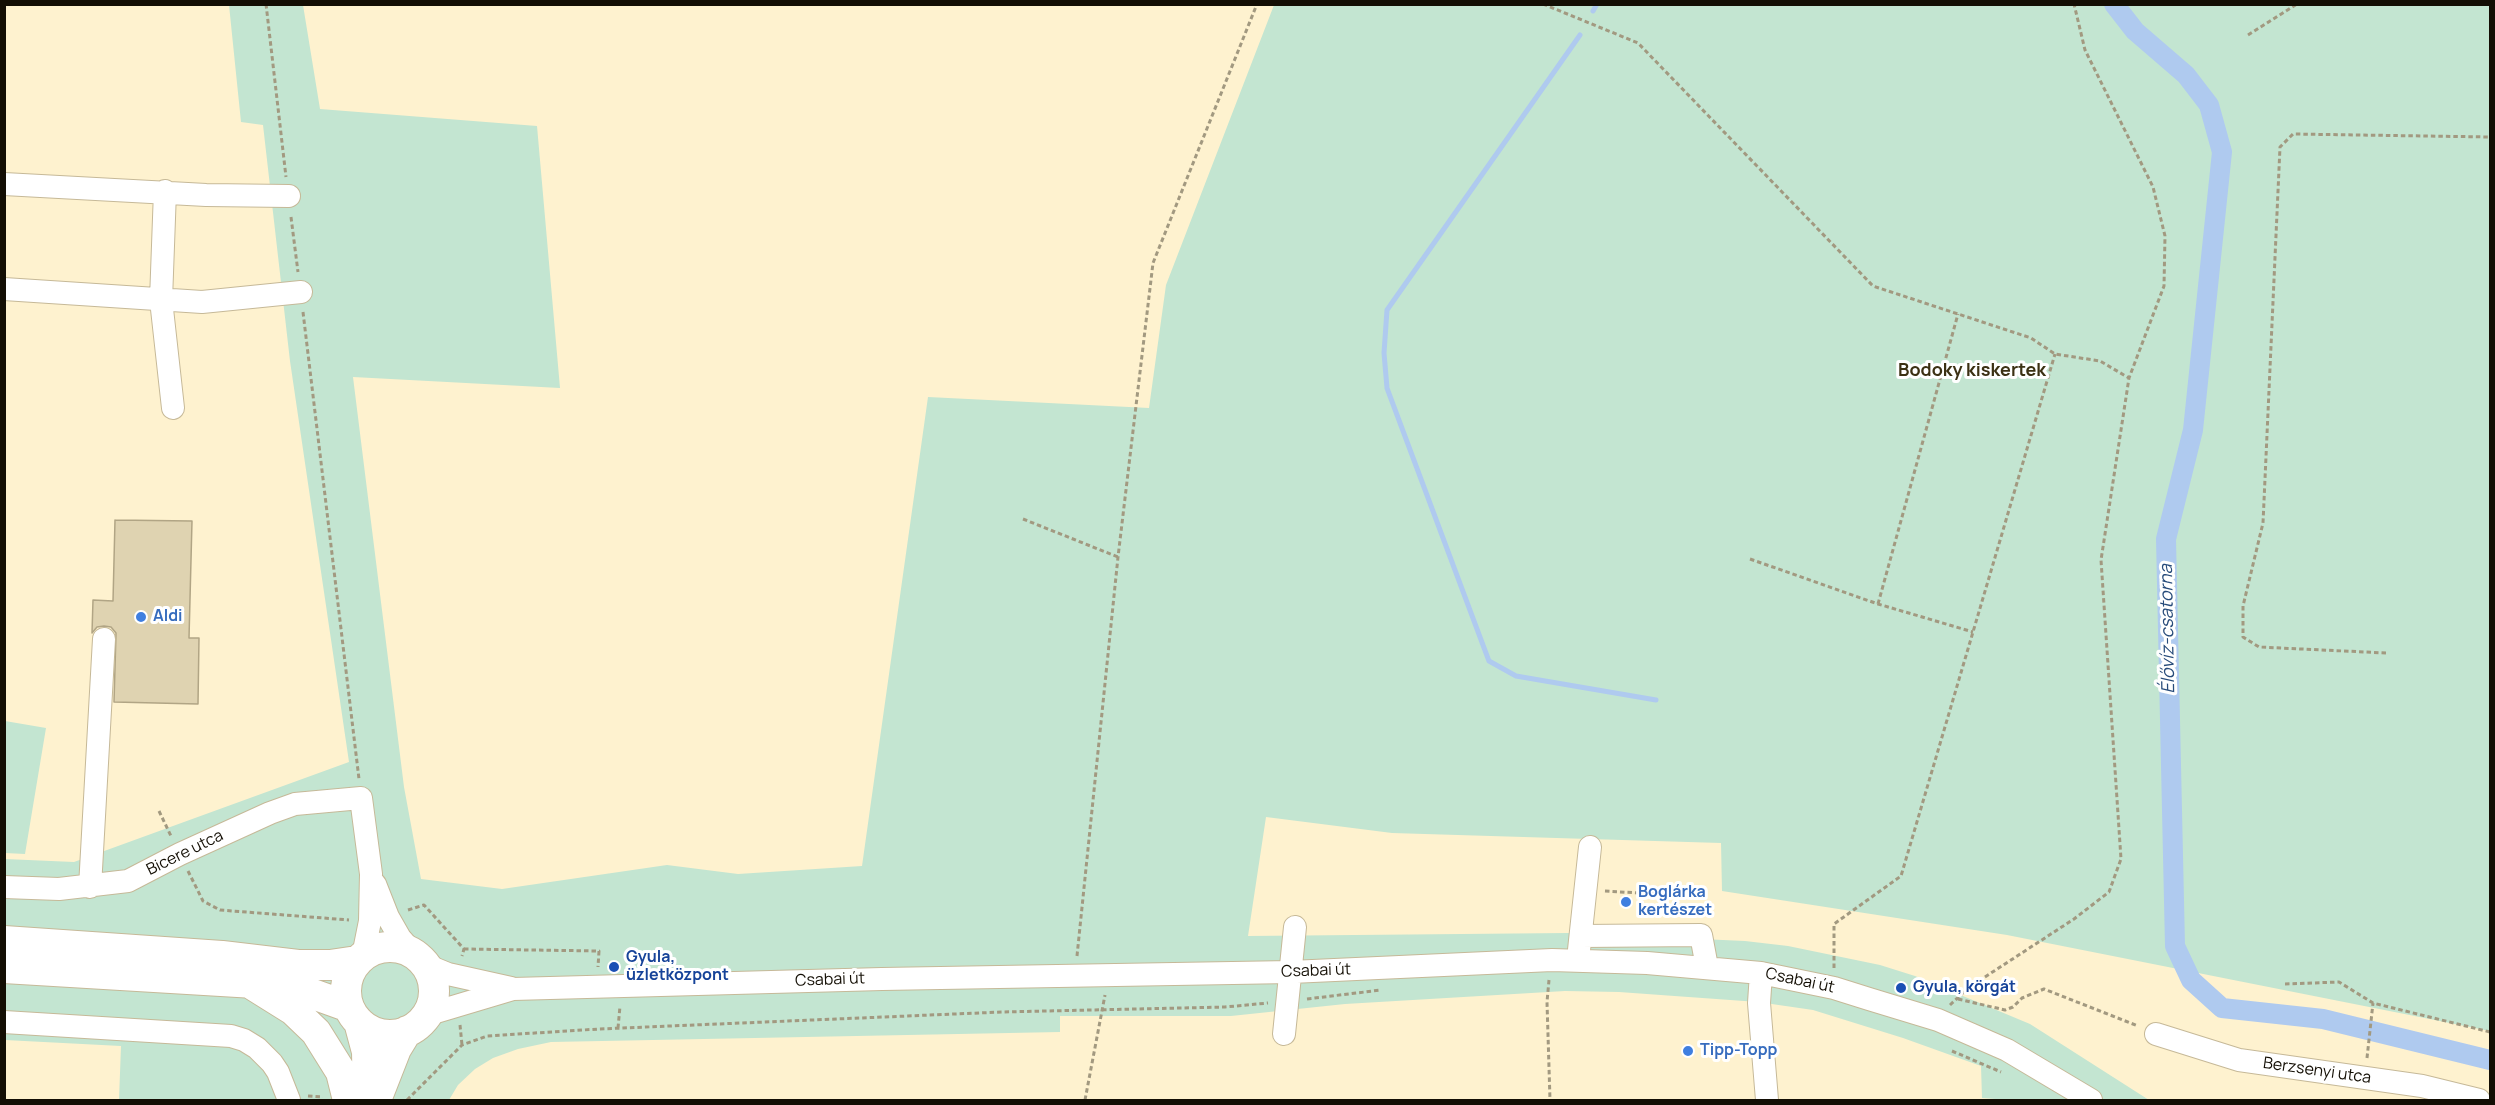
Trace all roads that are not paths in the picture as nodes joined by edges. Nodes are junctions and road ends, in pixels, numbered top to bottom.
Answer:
1 (4, 184) edge
2 (165, 191) junction
3 (289, 196) road end
4 (4, 289) edge
5 (301, 292) road end
6 (161, 300) junction
7 (173, 408) dead end
8 (104, 639) dead end
9 (1590, 847) dead end
10 (371, 874) junction
11 (4, 887) edge
12 (90, 887) junction
13 (1295, 927) dead end
14 (1581, 936) junction
15 (4, 941) edge
16 (360, 959) junction
17 (420, 960) junction
18 (1578, 960) junction
19 (1707, 967) junction
20 (4, 968) edge
21 (1291, 972) junction
22 (1761, 973) junction
23 (248, 982) junction
24 (513, 988) junction
25 (354, 1015) junction
26 (4, 1023) edge
27 (416, 1023) junction
28 (1284, 1034) dead end
29 (2156, 1034) road end
30 (289, 1101) edge
31 (348, 1101) edge
32 (368, 1101) edge
33 (376, 1101) edge
34 (1767, 1101) edge
35 (2091, 1101) edge
36 (2479, 1101) edge

1 - 2 street
2 - 3 street
2 - 6 street
4 - 6 street
5 - 6 street
6 - 7 street
8 - 12 street
9 - 14 street
10 - 12 street, Bicere utca
10 - 16 street
10 - 17 street
11 - 12 street, Bicere utca
13 - 21 street
14 - 18 street
14 - 19 street
15 - 16 main road
16 - 17 main road
16 - 25 main road
17 - 24 street, Csabai út
17 - 27 main road
18 - 19 street, Csabai út
18 - 21 street, Csabai út
19 - 22 street, Csabai út
20 - 23 main road
21 - 24 street, Csabai út
21 - 28 street
22 - 34 street
22 - 35 street, Csabai út
23 - 25 main road
23 - 31 main road
24 - 27 street, Csabai út
25 - 27 main road
25 - 32 main road
26 - 30 street
27 - 33 main road
29 - 36 street, Berzsenyi utca

